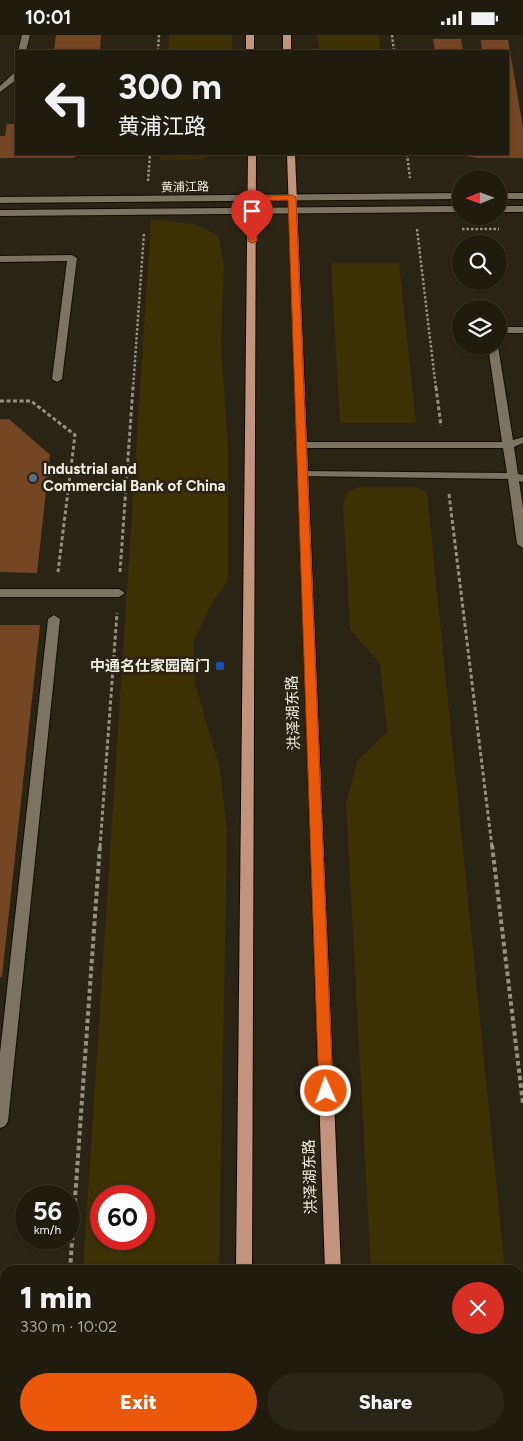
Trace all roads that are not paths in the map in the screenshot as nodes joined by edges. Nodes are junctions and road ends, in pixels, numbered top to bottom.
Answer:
1 (26, 35) edge
2 (250, 35) edge
3 (287, 35) edge
4 (22, 50) edge
5 (250, 50) edge
6 (287, 50) edge
7 (15, 77) edge
8 (0, 90) edge
9 (252, 155) edge
10 (291, 155) edge
11 (452, 196) edge
12 (508, 196) edge
13 (523, 196) edge
14 (0, 200) edge
15 (292, 204) junction
16 (253, 205) junction
17 (452, 209) edge
18 (508, 209) edge
19 (523, 209) edge
20 (0, 213) edge
21 (0, 259) edge
22 (507, 330) edge
23 (523, 330) edge
24 (494, 355) edge
25 (57, 379) dead end
26 (523, 440) edge
27 (301, 445) junction
28 (508, 445) junction
29 (302, 474) junction
30 (518, 478) edge
31 (523, 544) edge
32 (0, 593) edge
33 (118, 593) road end
34 (54, 619) dead end
35 (0, 1121) edge
36 (244, 1265) edge
37 (333, 1265) edge

1 - 4 street
2 - 5 main road
3 - 6 main road
7 - 8 street
9 - 16 main road
10 - 15 main road, 洪泽湖东路
11 - 15 street, 黄浦江路
12 - 13 street
14 - 16 street, 黄浦江路
15 - 16 street, 黄浦江路
15 - 17 street, 黄浦江路
15 - 27 main road, 洪泽湖东路
16 - 20 street, 黄浦江路
16 - 36 main road
18 - 19 street
21 - 25 street
22 - 23 street
24 - 28 street
26 - 28 street
27 - 28 street
27 - 29 main road, 洪泽湖东路
28 - 30 street
29 - 30 street
29 - 37 main road, 洪泽湖东路
30 - 31 street
32 - 33 street
34 - 35 street

